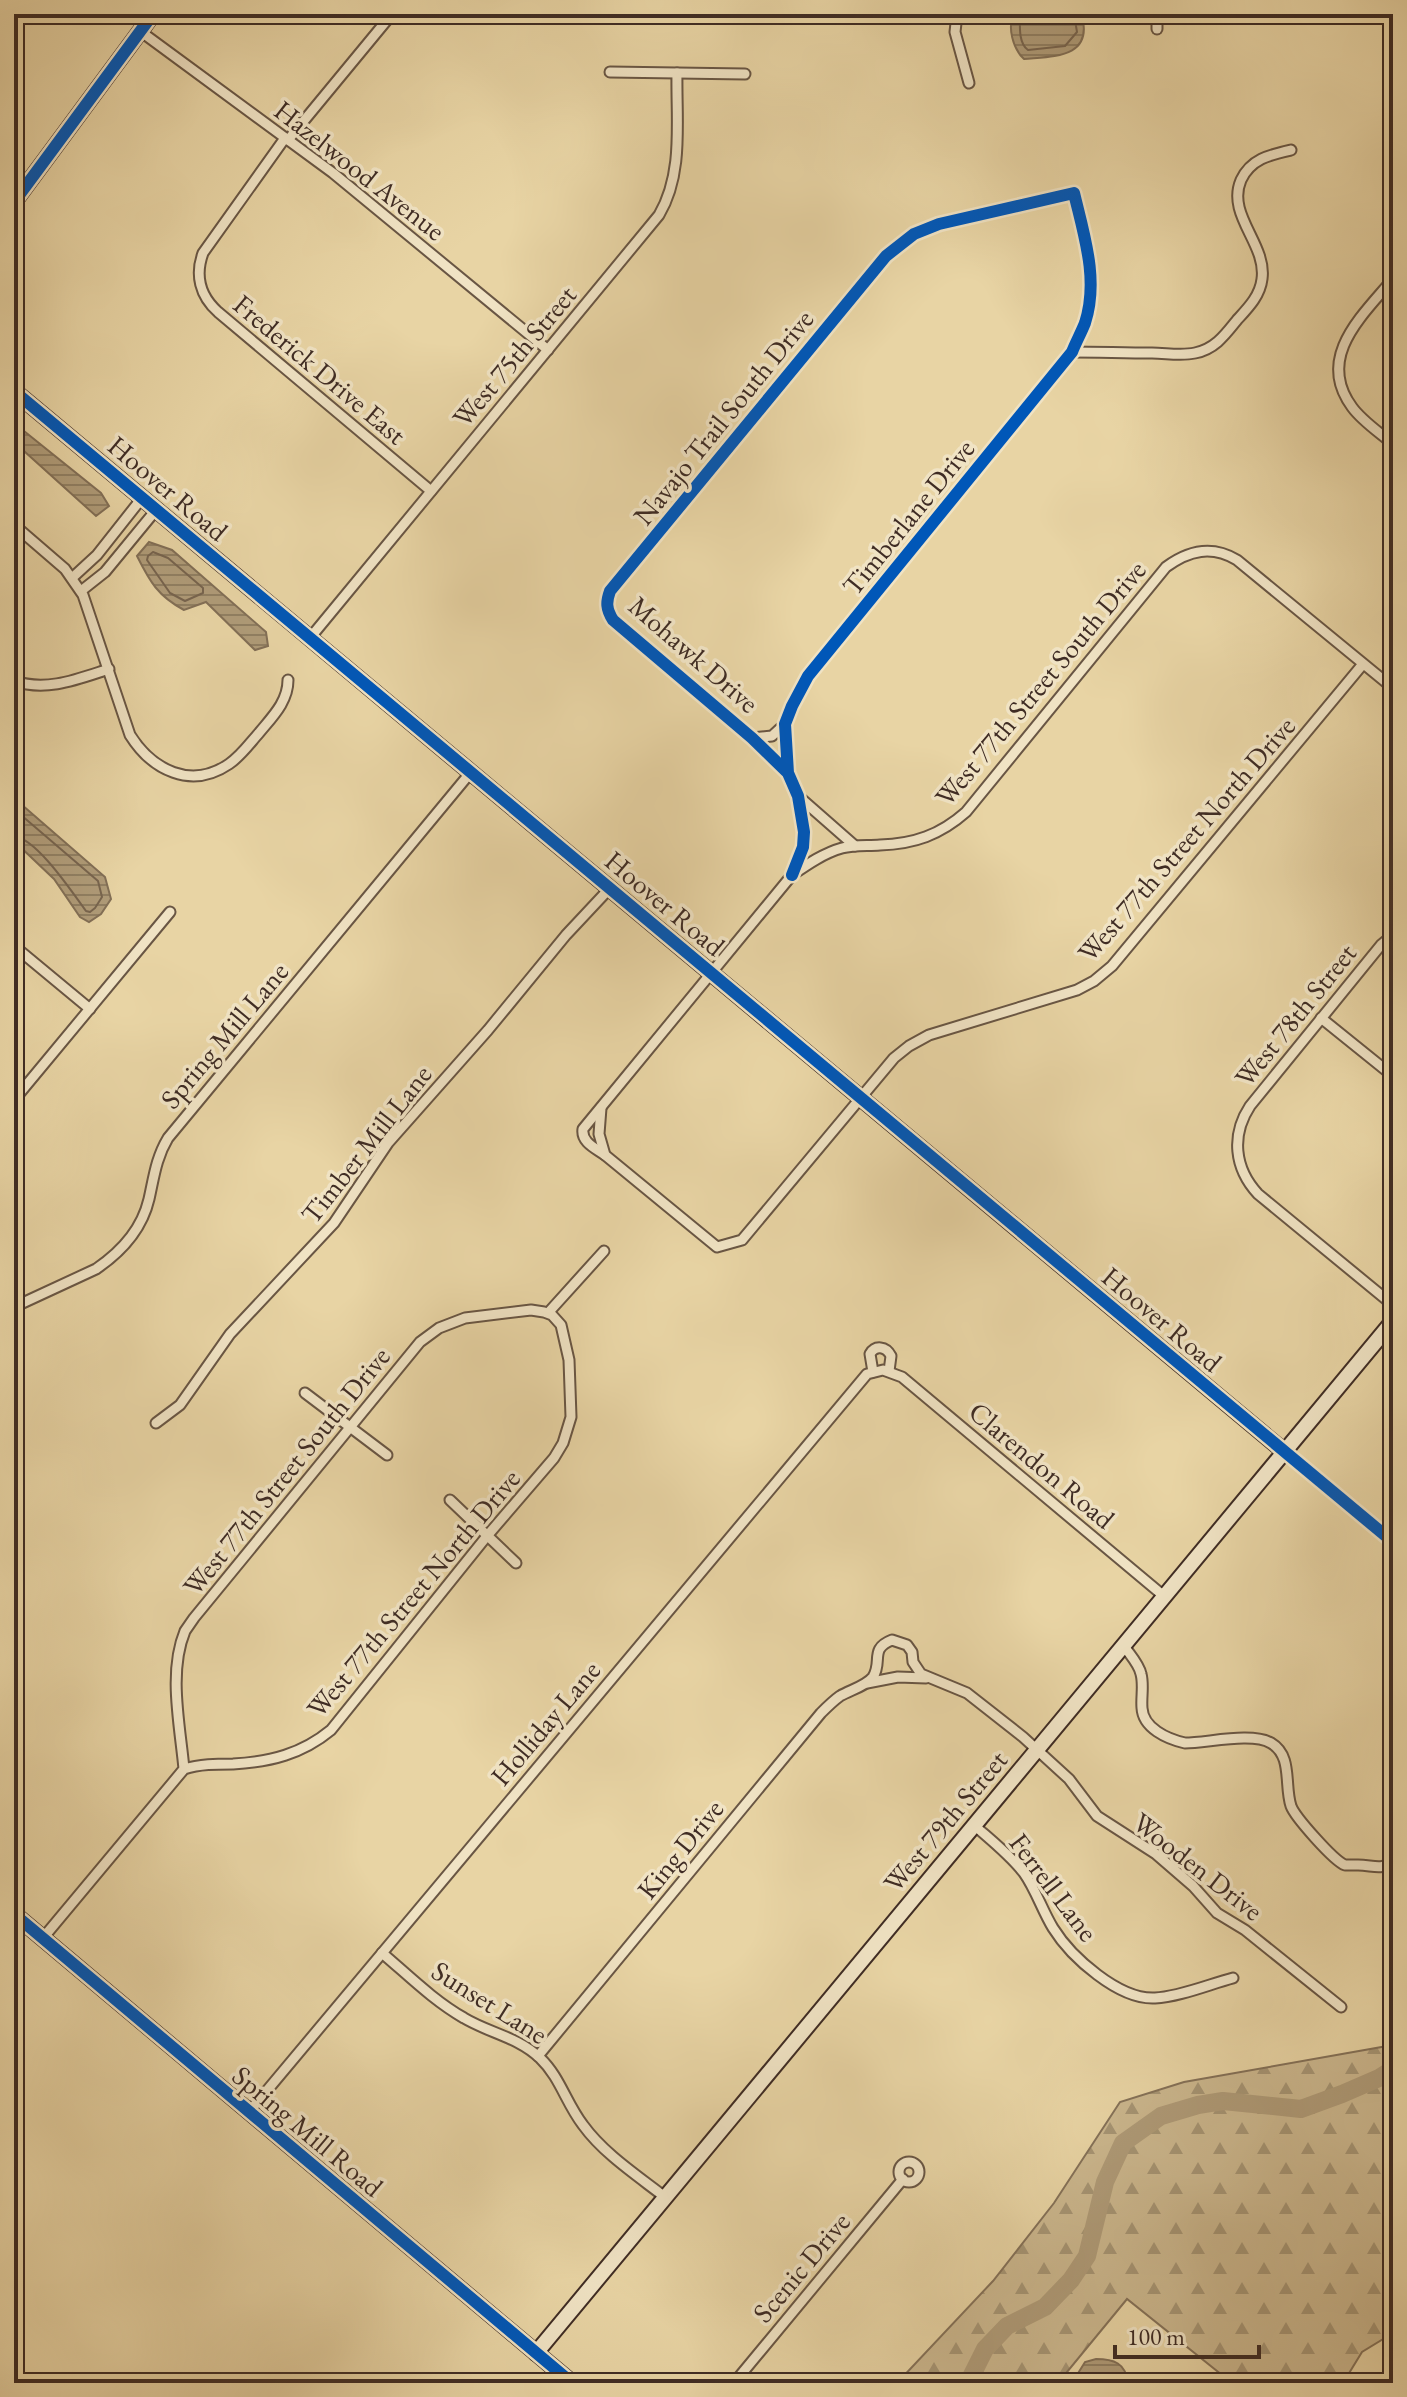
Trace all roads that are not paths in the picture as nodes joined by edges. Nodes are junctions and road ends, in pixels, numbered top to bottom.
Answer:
1 (153, 14) edge
2 (392, 14) edge
3 (957, 14) edge
4 (1157, 14) edge
5 (1157, 29) dead end
6 (140, 31) junction
7 (610, 72) dead end
8 (677, 73) junction
9 (745, 74) dead end
10 (969, 83) dead end
11 (287, 139) junction
12 (1291, 150) dead end
13 (1074, 193) joint
14 (14, 202) edge
15 (1393, 279) edge
16 (548, 350) junction
17 (1072, 352) junction
18 (14, 391) edge
19 (1393, 444) edge
20 (431, 491) junction
21 (142, 498) junction
22 (156, 510) junction
23 (14, 525) edge
24 (72, 578) junction
25 (81, 591) junction
26 (607, 603) joint
27 (310, 638) junction
28 (1363, 664) junction
29 (109, 669) junction
30 (288, 680) dead end
31 (14, 681) edge
32 (1393, 688) edge
33 (785, 724) junction
34 (752, 738) junction
35 (471, 772) junction
36 (788, 773) junction
37 (798, 796) junction
38 (855, 846) junction
39 (792, 875) junction
40 (610, 888) junction
41 (170, 912) dead end
42 (1393, 935) edge
43 (14, 946) edge
44 (713, 974) junction
45 (90, 1009) junction
46 (1321, 1018) junction
47 (1393, 1076) edge
48 (861, 1099) junction
49 (14, 1100) edge
50 (601, 1108) junction
51 (605, 1155) junction
52 (604, 1251) dead end
53 (1393, 1305) edge
54 (14, 1307) edge
55 (551, 1315) junction
56 (1393, 1321) edge
57 (881, 1371) junction
58 (305, 1393) dead end
59 (156, 1423) dead end
60 (351, 1427) junction
61 (1286, 1453) junction
62 (387, 1455) dead end
63 (450, 1500) dead end
64 (487, 1536) junction
65 (1393, 1542) edge
66 (516, 1563) dead end
67 (1165, 1597) junction
68 (1124, 1646) junction
69 (926, 1678) junction
70 (867, 1683) junction
71 (1038, 1751) junction
72 (184, 1769) junction
73 (975, 1826) junction
74 (1393, 1863) edge
75 (14, 1914) edge
76 (43, 1938) junction
77 (382, 1953) junction
78 (1233, 1978) dead end
79 (1341, 2007) dead end
80 (538, 2056) junction
81 (249, 2112) junction
82 (903, 2179) dead end
83 (666, 2198) junction
84 (536, 2353) junction
85 (572, 2383) edge
86 (734, 2383) edge

1 - 6 street
2 - 11 street, Frederick Drive East
3 - 10 street
4 - 5 street
6 - 11 street, Hazelwood Avenue
6 - 14 street
7 - 8 street
8 - 9 street
8 - 16 street, West 75th Street
11 - 16 street, Hazelwood Avenue
11 - 20 street, Frederick Drive East
12 - 17 street
13 - 17 street, Timberlane Drive
13 - 26 street, Navajo Trail South Drive
15 - 19 street
16 - 20 street, West 75th Street
17 - 33 street, Timberlane Drive
18 - 21 street, Hoover Road
20 - 27 street, West 75th Street
21 - 22 street, Hoover Road
21 - 24 street
22 - 25 street
22 - 27 street, Hoover Road
23 - 24 street
24 - 25 street
25 - 29 street
26 - 34 street, Mohawk Drive
27 - 35 street, Hoover Road
28 - 32 street
28 - 38 street, West 77th Street South Drive
28 - 48 street, West 77th Street North Drive
29 - 30 street
29 - 31 street
33 - 34 street
33 - 36 street, Timberlane Drive
34 - 36 street, Mohawk Drive
35 - 40 street, Hoover Road
35 - 54 street, Spring Mill Lane
36 - 37 street, Timberlane Drive
37 - 38 street
37 - 39 street, Timberlane Drive
38 - 39 street, West 77th Street South Drive
39 - 44 street, West 77th Street South Drive
40 - 44 street, Hoover Road
40 - 59 street, Timber Mill Lane
41 - 45 street
42 - 46 street, West 78th Street
43 - 45 street
44 - 48 street, Hoover Road
44 - 50 street, West 77th Street South Drive
45 - 49 street
46 - 47 street
46 - 53 street, West 78th Street
48 - 51 street, West 77th Street North Drive
48 - 61 street, Hoover Road
50 - 51 street
50 - 51 street, West 77th Street South Drive
52 - 55 street
55 - 60 street, West 77th Street South Drive
55 - 64 street, West 77th Street North Drive
56 - 61 street, West 79th Street
57 - 57 street
57 - 67 street, Clarendon Road
57 - 77 street, Holliday Lane
58 - 60 street
60 - 62 street
60 - 72 street, West 77th Street South Drive
61 - 65 street
61 - 67 street, West 79th Street
63 - 64 street
64 - 66 street
64 - 72 street, West 77th Street North Drive
67 - 68 street, West 79th Street
68 - 71 street, West 79th Street
68 - 74 street
69 - 70 street, King Drive
69 - 70 street
69 - 71 street, King Drive
70 - 80 street, King Drive
71 - 73 street, West 79th Street
71 - 79 street, Wooden Drive
72 - 76 street
73 - 78 street, Ferrell Lane
73 - 83 street, West 79th Street
75 - 76 street, Spring Mill Road
76 - 81 street, Spring Mill Road
77 - 80 street, Sunset Lane
77 - 81 street, Holliday Lane
80 - 83 street, Sunset Lane
81 - 84 street, Spring Mill Road
82 - 86 street, Scenic Drive
83 - 84 street, West 79th Street
84 - 85 street, Spring Mill Road

